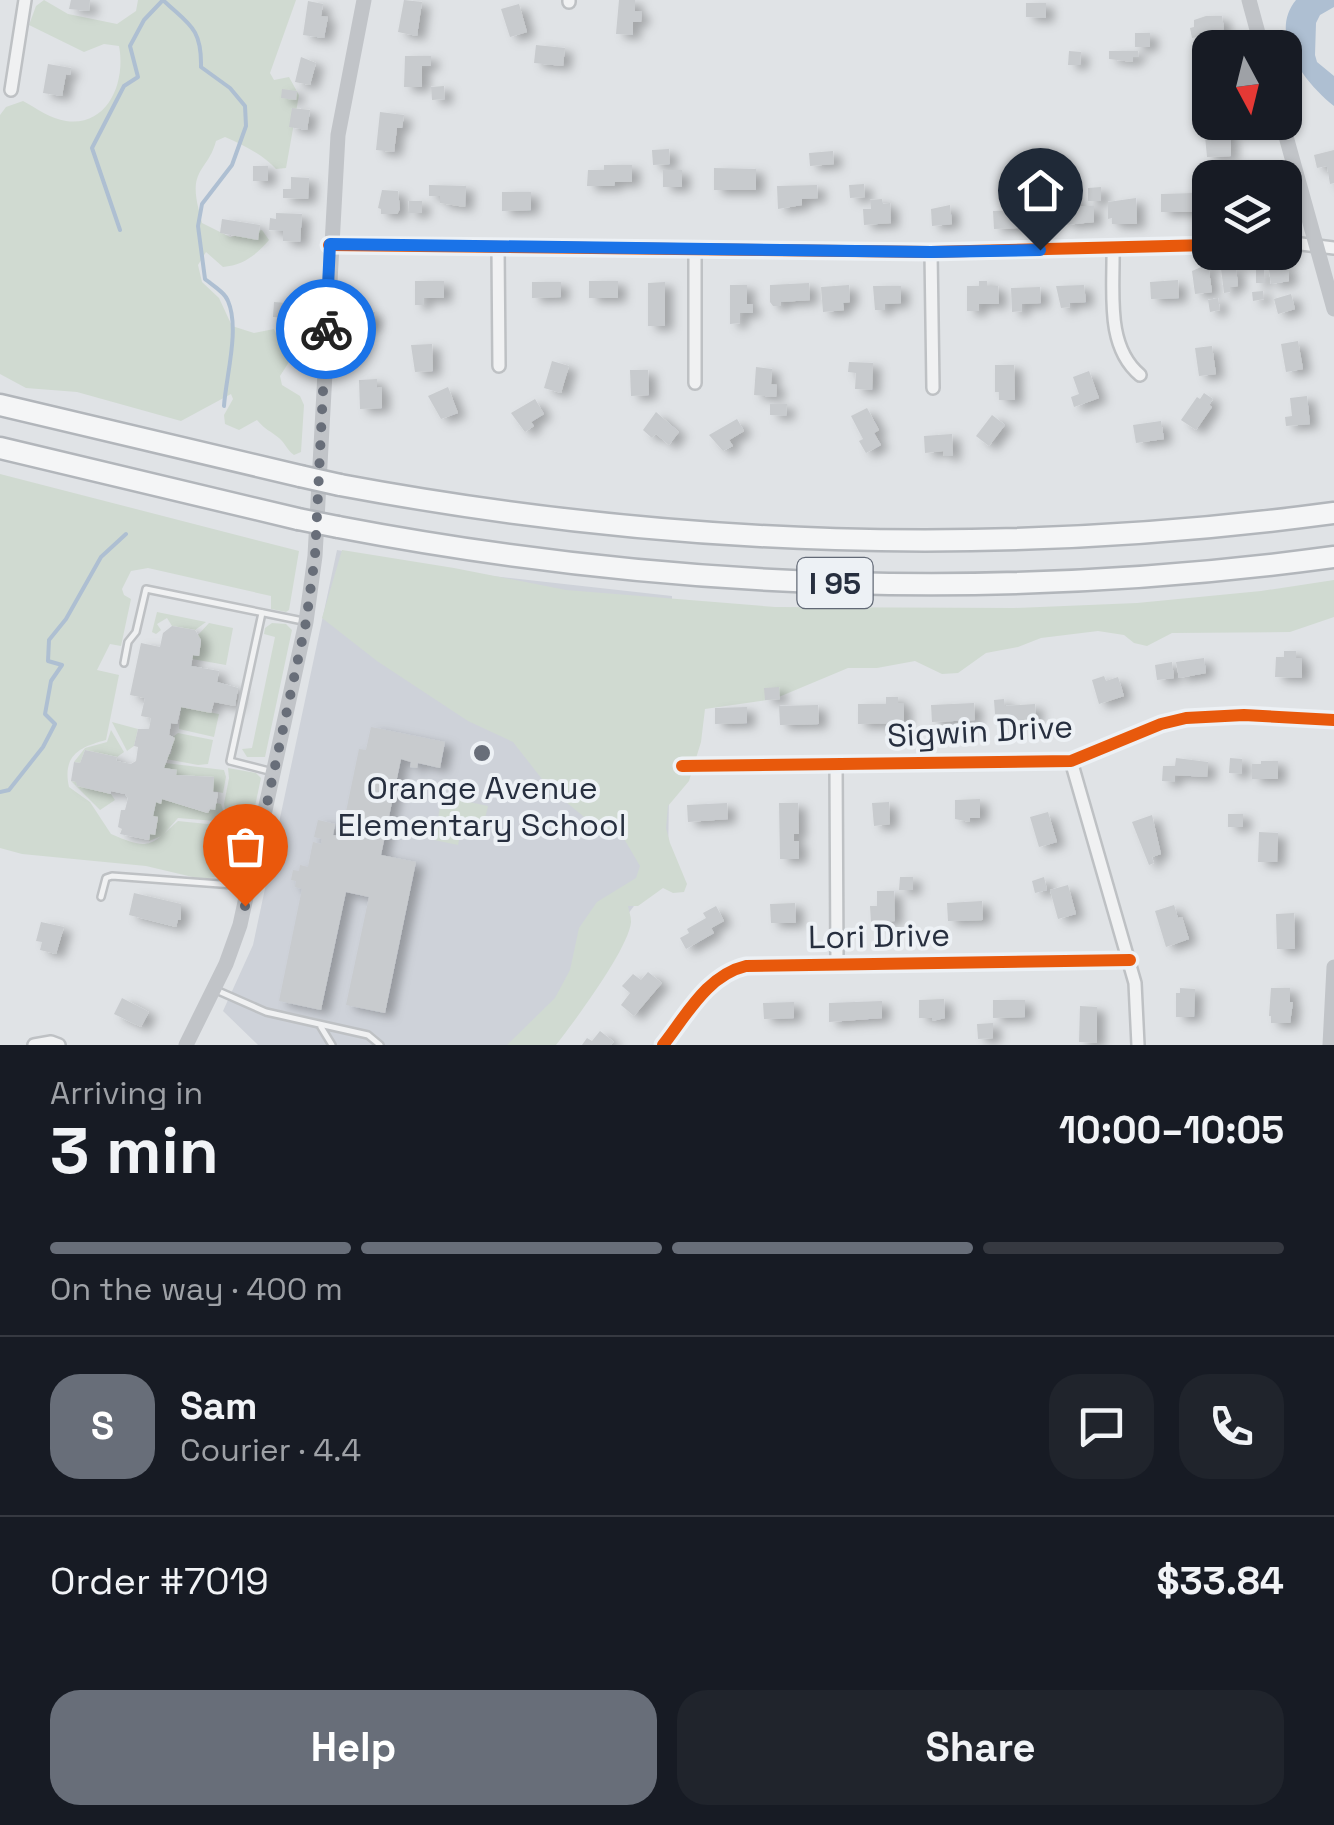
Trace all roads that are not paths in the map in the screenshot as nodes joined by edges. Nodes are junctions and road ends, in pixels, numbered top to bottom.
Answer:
1 (25, 0) edge
2 (364, 0) edge
3 (1249, 0) edge
4 (1257, 30) edge
5 (11, 90) dead end
6 (1287, 140) edge
7 (330, 244) junction
8 (1302, 244) edge
9 (1315, 245) junction
10 (1192, 246) edge
11 (498, 247) junction
12 (1113, 248) junction
13 (1334, 248) edge
14 (695, 249) junction
15 (931, 252) junction
16 (1334, 309) edge
17 (499, 366) dead end
18 (1140, 375) dead end
19 (695, 383) dead end
20 (933, 388) dead end
21 (0, 405) edge
22 (0, 448) edge
23 (1334, 514) edge
24 (1334, 557) edge
25 (262, 613) junction
26 (306, 622) junction
27 (124, 664) dead end
28 (1334, 720) edge
29 (1070, 760) junction
30 (836, 764) junction
31 (682, 766) dead end
32 (274, 772) junction
33 (250, 886) junction
34 (101, 897) dead end
35 (1130, 960) junction
36 (837, 964) junction
37 (1334, 967) edge
38 (214, 988) junction
39 (321, 1026) junction
40 (34, 1045) edge
41 (58, 1045) edge
42 (186, 1045) edge
43 (332, 1045) edge
44 (380, 1045) edge
45 (663, 1045) edge
46 (1138, 1045) edge
47 (1330, 1045) edge

1 - 5 street
2 - 7 main road
3 - 4 main road
6 - 9 main road
7 - 11 street
7 - 26 main road
8 - 9 street
9 - 13 street
9 - 16 main road
10 - 12 street
11 - 14 street
11 - 17 street
12 - 15 street
12 - 18 street
14 - 15 street
14 - 19 street
15 - 20 street
21 - 23 highway, I 95, bridge
22 - 24 highway, I 95, bridge
25 - 26 lane
25 - 27 lane
25 - 32 lane
26 - 32 main road
28 - 29 street, Sigwin Drive
29 - 30 street, Sigwin Drive
29 - 35 street
30 - 31 street, Sigwin Drive
30 - 36 street
32 - 33 main road
33 - 34 lane
33 - 38 main road
35 - 36 street, Lori Drive
35 - 46 street
36 - 45 street, Lori Drive
37 - 47 main road
38 - 39 lane
38 - 42 main road
39 - 43 lane
39 - 44 lane
40 - 41 street

